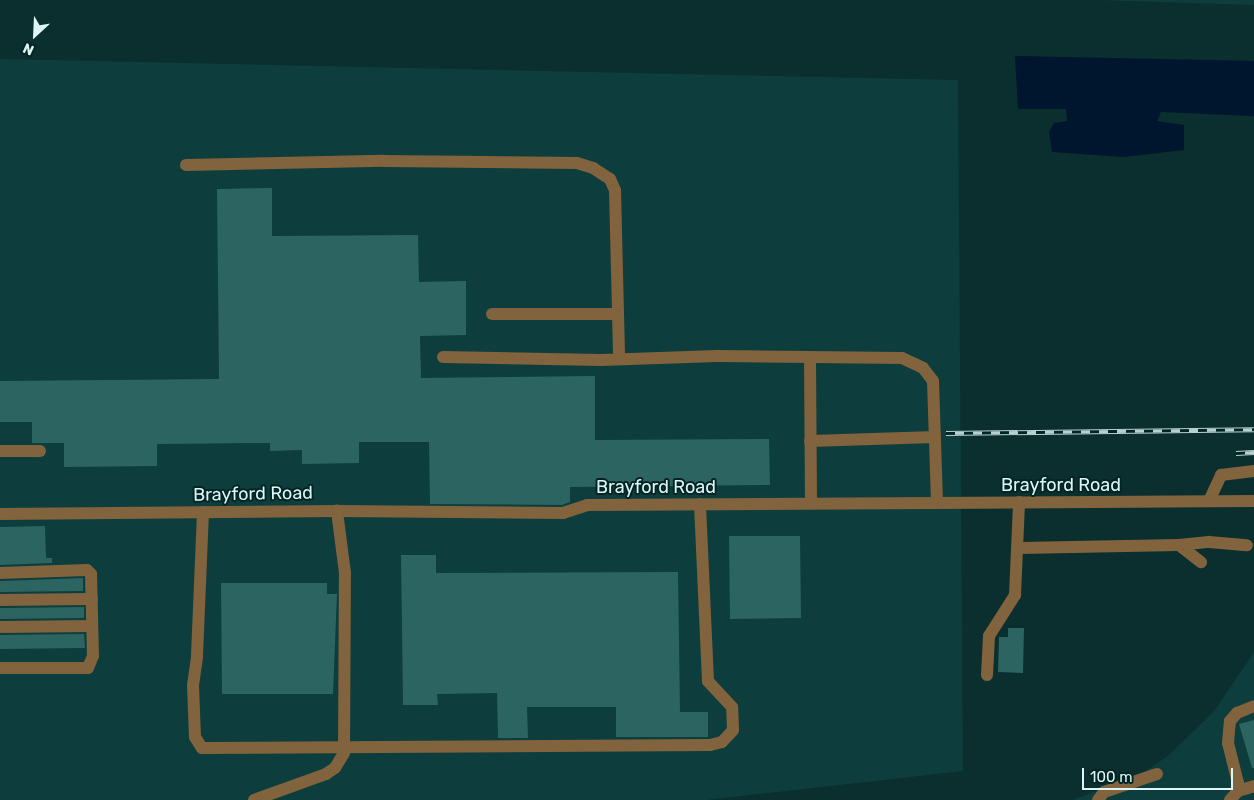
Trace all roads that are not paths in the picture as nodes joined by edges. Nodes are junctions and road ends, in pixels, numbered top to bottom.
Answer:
1 (186, 166) dead end
2 (492, 314) dead end
3 (617, 314) junction
4 (442, 357) dead end
5 (810, 358) junction
6 (619, 359) junction
7 (935, 437) junction
8 (810, 441) junction
9 (40, 451) dead end
10 (0, 452) edge
11 (1254, 471) edge
12 (1209, 501) junction
13 (1254, 501) edge
14 (937, 502) junction
15 (1019, 502) junction
16 (811, 503) junction
17 (700, 504) junction
18 (337, 511) junction
19 (203, 512) junction
20 (0, 514) edge
21 (1179, 545) junction
22 (1246, 545) dead end
23 (1018, 548) junction
24 (1201, 562) dead end
25 (0, 574) edge
26 (92, 599) junction
27 (0, 600) edge
28 (92, 626) junction
29 (0, 627) edge
30 (0, 668) edge
31 (987, 676) dead end
32 (1254, 706) edge
33 (343, 745) junction
34 (1156, 774) dead end
35 (1254, 786) edge
36 (1234, 795) edge
37 (254, 800) edge
38 (1098, 800) edge

1 - 3 lane
2 - 3 lane
3 - 6 lane
4 - 6 lane
5 - 6 lane
5 - 7 lane
5 - 8 lane
7 - 8 lane
7 - 14 lane
8 - 16 lane
9 - 10 lane
11 - 12 lane
12 - 13 lane, Brayford Road
12 - 15 lane, Brayford Road
14 - 15 lane, Brayford Road
14 - 16 lane, Brayford Road
15 - 23 lane
16 - 17 lane, Brayford Road
17 - 18 lane, Brayford Road
17 - 33 lane
18 - 19 lane, Brayford Road
18 - 33 lane
19 - 20 lane, Brayford Road
19 - 33 lane
21 - 22 lane
21 - 23 lane
21 - 24 lane
23 - 31 lane
25 - 26 lane
26 - 27 lane
26 - 28 lane
28 - 29 lane
28 - 30 lane
32 - 36 lane
33 - 37 lane
34 - 38 lane
35 - 36 lane

